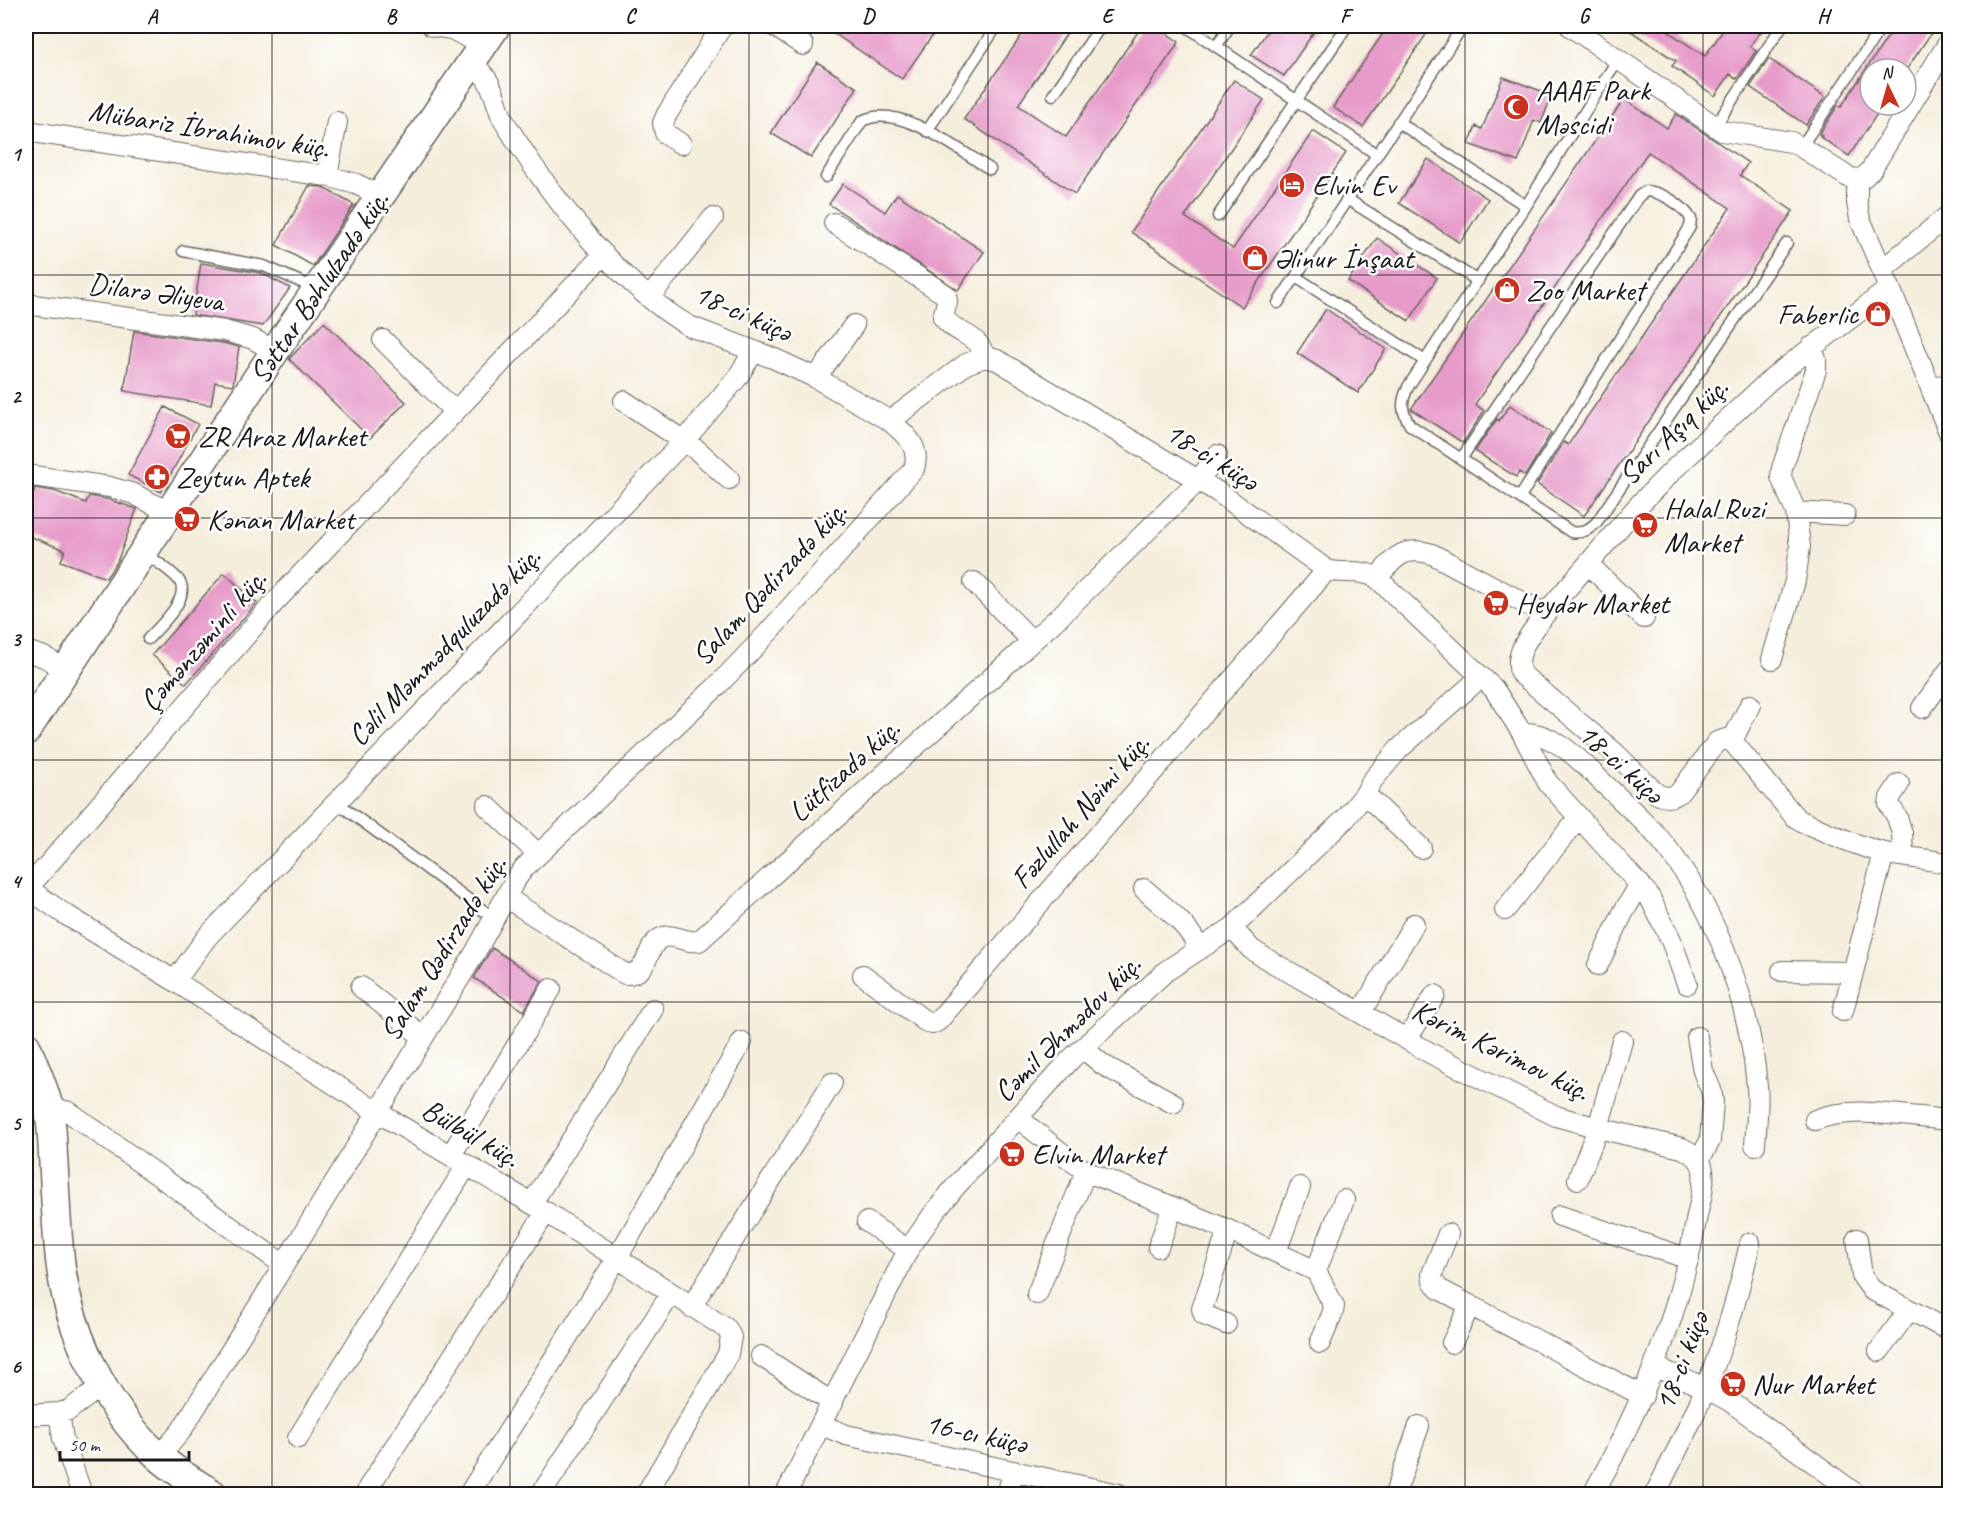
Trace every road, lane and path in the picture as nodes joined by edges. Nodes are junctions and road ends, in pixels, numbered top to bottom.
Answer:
1 (432, 26) edge
2 (722, 26) edge
3 (774, 26) edge
4 (998, 26) edge
5 (1101, 26) edge
6 (1186, 26) edge
7 (1230, 26) edge
8 (1347, 26) edge
9 (1463, 26) edge
10 (1782, 26) edge
11 (1882, 26) edge
12 (1578, 28) edge
13 (1950, 40) edge
14 (483, 45) edge
15 (804, 45) dead end
16 (1217, 45) junction
17 (1618, 59) junction
18 (1053, 95) dead end
19 (1296, 100) junction
20 (337, 122) dead end
21 (1398, 122) junction
22 (1714, 126) junction
23 (927, 130) junction
24 (26, 131) edge
25 (681, 144) dead end
26 (1801, 147) junction
27 (1376, 154) junction
28 (990, 170) dead end
29 (327, 176) junction
30 (826, 177) dead end
31 (1857, 179) junction
32 (381, 196) junction
33 (1347, 199) junction
34 (1526, 206) junction
35 (1950, 214) edge
36 (1218, 216) dead end
37 (713, 218) dead end
38 (834, 223) dead end
39 (1787, 243) dead end
40 (183, 251) dead end
41 (604, 254) junction
42 (1882, 270) junction
43 (1296, 277) junction
44 (1478, 281) junction
45 (1890, 288) junction
46 (317, 289) junction
47 (650, 297) junction
48 (1278, 303) dead end
49 (26, 304) edge
50 (854, 325) dead end
51 (383, 340) dead end
52 (1811, 347) junction
53 (275, 351) junction
54 (754, 351) junction
55 (985, 357) junction
56 (1425, 362) junction
57 (816, 378) junction
58 (1940, 385) edge
59 (624, 402) dead end
60 (454, 411) junction
61 (890, 421) junction
62 (1950, 435) edge
63 (684, 441) junction
64 (1217, 455) dead end
65 (1461, 459) junction
66 (26, 475) edge
67 (729, 479) dead end
68 (1198, 480) junction
69 (1520, 497) junction
70 (1796, 512) junction
71 (170, 513) junction
72 (1845, 515) dead end
73 (144, 553) junction
74 (1588, 564) junction
75 (1327, 570) junction
76 (1377, 578) junction
77 (974, 582) dead end
78 (1545, 614) junction
79 (1644, 618) dead end
80 (148, 639) dead end
81 (1032, 641) junction
82 (26, 651) edge
83 (1772, 659) dead end
84 (1950, 669) edge
85 (67, 670) junction
86 (1481, 677) junction
87 (1750, 705) dead end
88 (1922, 708) dead end
89 (26, 731) edge
90 (1522, 733) junction
91 (1732, 741) junction
92 (1899, 784) dead end
93 (1365, 794) junction
94 (336, 802) junction
95 (487, 806) dead end
96 (1579, 817) junction
97 (1421, 848) dead end
98 (538, 854) junction
99 (1893, 854) junction
100 (1950, 864) edge
101 (1640, 884) junction
102 (27, 888) edge
103 (1144, 890) dead end
104 (507, 898) junction
105 (1505, 910) dead end
106 (495, 919) junction
107 (1414, 924) dead end
108 (1232, 928) junction
109 (1199, 948) junction
110 (1598, 965) dead end
111 (1782, 971) dead end
112 (1853, 972) junction
113 (862, 975) dead end
114 (175, 981) junction
115 (1687, 984) dead end
116 (361, 987) dead end
117 (551, 989) dead end
118 (1435, 995) dead end
119 (653, 1009) dead end
120 (1843, 1011) dead end
121 (1361, 1012) junction
122 (423, 1037) junction
123 (1697, 1037) dead end
124 (1407, 1039) junction
125 (1622, 1041) dead end
126 (742, 1042) dead end
127 (26, 1046) edge
128 (1083, 1048) junction
129 (832, 1083) dead end
130 (1173, 1103) dead end
131 (49, 1107) junction
132 (377, 1112) junction
133 (1018, 1118) junction
134 (1815, 1120) dead end
135 (1950, 1120) edge
136 (1598, 1128) junction
137 (1755, 1145) dead end
138 (459, 1160) junction
139 (1699, 1160) junction
140 (1086, 1171) junction
141 (1578, 1179) dead end
142 (1300, 1187) dead end
143 (1344, 1200) dead end
144 (539, 1207) junction
145 (1173, 1207) junction
146 (1560, 1216) dead end
147 (867, 1222) dead end
148 (1228, 1230) junction
149 (1448, 1234) dead end
150 (1857, 1239) dead end
151 (1750, 1243) dead end
152 (1158, 1246) dead end
153 (908, 1250) junction
154 (1275, 1252) junction
155 (617, 1258) junction
156 (1689, 1258) junction
157 (284, 1265) junction
158 (1316, 1271) junction
159 (671, 1294) junction
160 (1037, 1294) dead end
161 (1470, 1305) junction
162 (691, 1307) junction
163 (1909, 1310) junction
164 (1226, 1324) dead end
165 (1950, 1331) edge
166 (1320, 1343) dead end
167 (1452, 1343) dead end
168 (1879, 1351) dead end
169 (761, 1356) dead end
170 (1655, 1366) junction
171 (103, 1385) junction
172 (1706, 1388) junction
173 (1643, 1396) junction
174 (833, 1403) junction
175 (59, 1413) junction
176 (26, 1415) edge
177 (822, 1425) junction
178 (1419, 1426) dead end
179 (298, 1438) dead end
180 (159, 1457) junction
181 (1014, 1472) junction
182 (368, 1488) dead end
183 (1070, 1489) edge
184 (82, 1494) edge
185 (213, 1494) edge
186 (469, 1494) edge
187 (541, 1494) edge
188 (646, 1494) edge
189 (786, 1494) edge
190 (1007, 1494) edge
191 (1119, 1494) edge
192 (1395, 1494) edge
193 (1593, 1494) edge
194 (1655, 1494) edge
195 (1856, 1494) edge

1 - 14 street
2 - 25 street
3 - 15 street
4 - 23 lane
5 - 18 lane
6 - 16 lane
7 - 16 lane
8 - 19 lane
9 - 21 lane
10 - 22 lane
11 - 26 lane
12 - 17 street
13 - 31 street
14 - 32 street, Səttar Bəhlulzadə küç.
14 - 41 street, 18-ci küçə
16 - 19 lane
17 - 22 street
17 - 34 lane
19 - 27 lane
19 - 36 lane
20 - 29 street
21 - 27 lane
21 - 34 lane
22 - 26 street
23 - 28 lane
23 - 30 lane
24 - 29 street, Mübariz İbrahimov küç.
26 - 31 street
27 - 33 lane
29 - 32 street, Mübariz İbrahimov küç.
31 - 42 street
32 - 46 street, Səttar Bəhlulzadə küç.
33 - 43 lane
33 - 44 lane
34 - 44 lane
35 - 42 street
37 - 47 street
38 - 55 street
39 - 69 lane
40 - 46 lane
41 - 47 street, 18-ci küçə
41 - 60 street, Çəmənzəminli küç.
42 - 45 street
43 - 48 lane
43 - 56 lane
44 - 56 lane
45 - 52 street, Sarı Aşıq küç.
45 - 58 street
46 - 53 street, Səttar Bəhlulzadə küç.
47 - 54 street, 18-ci küçə
49 - 53 street, Dilarə Əliyeva
50 - 57 street
51 - 60 street
52 - 70 street
52 - 74 street, Sarı Aşıq küç.
53 - 71 street, Səttar Bəhlulzadə küç.
54 - 57 street, 18-ci küçə
54 - 63 street, Cəlil Məmmədquluzadə küç.
55 - 61 street
55 - 68 street, 18-ci küçə
56 - 65 lane
57 - 61 street, 18-ci küçə
58 - 62 street
59 - 63 street
60 - 102 street, Çəmənzəminli küç.
61 - 98 street, Salam Qədirzadə küç.
63 - 67 street
63 - 94 street, Cəlil Məmmədquluzadə küç.
64 - 68 street, Lütfizadə küç.
65 - 69 lane
65 - 69 lane
66 - 71 street
68 - 75 street, 18-ci küçə
68 - 81 street, Lütfizadə küç.
70 - 72 street
70 - 83 street
71 - 73 street, Səttar Bəhlulzadə küç.
73 - 80 lane
73 - 85 street, Səttar Bəhlulzadə küç.
74 - 78 street, Sarı Aşıq küç.
74 - 79 street
75 - 76 street, 18-ci küçə
75 - 113 street, Fəzlullah Nəimi küç.
76 - 78 street
76 - 86 street
77 - 81 street
78 - 91 street, Sarı Aşıq küç.
81 - 104 street, Lütfizadə küç.
82 - 85 street
84 - 88 street
85 - 89 street, Səttar Bəhlulzadə küç.
86 - 90 street
86 - 93 street, Cəmil Əhmədov küç.
87 - 91 street
90 - 96 street
90 - 137 street, 18-ci küçə
91 - 99 street
92 - 99 street
93 - 97 street
93 - 108 street, Cəmil Əhmədov küç.
94 - 106 lane
94 - 114 street, Cəlil Məmmədquluzadə küç.
95 - 98 street
96 - 101 street
96 - 105 street
98 - 104 street, Salam Qədirzadə küç.
99 - 100 street
99 - 112 street
101 - 110 street
101 - 115 street
102 - 114 street, Bülbül küç.
103 - 109 street
104 - 106 street, Salam Qədirzadə küç.
106 - 122 street, Salam Qədirzadə küç.
107 - 121 street
108 - 109 street, Cəmil Əhmədov küç.
108 - 121 street, Kərim Kərimov küç.
109 - 128 street, Cəmil Əhmədov küç.
111 - 112 street
112 - 120 street
114 - 132 street, Bülbül küç.
116 - 122 street
117 - 138 street
118 - 124 street
119 - 144 street
121 - 124 street, Kərim Kərimov küç.
122 - 132 street, Salam Qədirzadə küç.
123 - 139 street
124 - 136 street, Kərim Kərimov küç.
125 - 136 street
126 - 155 street
127 - 131 street
128 - 130 street
128 - 133 street, Cəmil Əhmədov küç.
129 - 162 street
131 - 157 street
131 - 171 street
132 - 138 street, Bülbül küç.
132 - 157 street, Salam Qədirzadə küç.
133 - 140 street
133 - 153 street, Cəmil Əhmədov küç.
134 - 135 street
136 - 139 street, Kərim Kərimov küç.
136 - 141 street
138 - 144 street, Bülbül küç.
138 - 179 street
139 - 156 street
140 - 145 street
140 - 160 street
142 - 154 street
143 - 158 street
144 - 155 street, Bülbül küç.
144 - 182 street
145 - 148 street
145 - 152 street
146 - 156 street
147 - 153 street
148 - 154 street
148 - 164 street
149 - 161 street
150 - 163 street
151 - 172 street, 18-ci küçə
153 - 174 street, Cəmil Əhmədov küç.
154 - 158 street
155 - 159 street, Bülbül küç.
155 - 186 street
156 - 170 street
157 - 180 street, Salam Qədirzadə küç.
158 - 166 street
159 - 162 street, Bülbül küç.
159 - 187 street
161 - 167 street
161 - 173 street
162 - 188 street, Bülbül küç.
163 - 165 street
163 - 168 street
169 - 174 street
170 - 172 street
170 - 173 street
171 - 175 street
171 - 180 street
172 - 194 street, 18-ci küçə
172 - 195 street
173 - 193 street
174 - 177 street, Cəmil Əhmədov küç.
175 - 176 street
175 - 184 street
177 - 181 street, 16-cı küçə
177 - 189 street, Cəmil Əhmədov küç.
178 - 192 street
180 - 185 street
181 - 183 street, 16-cı küçə
181 - 190 street
183 - 191 street, 16-cı küçə

